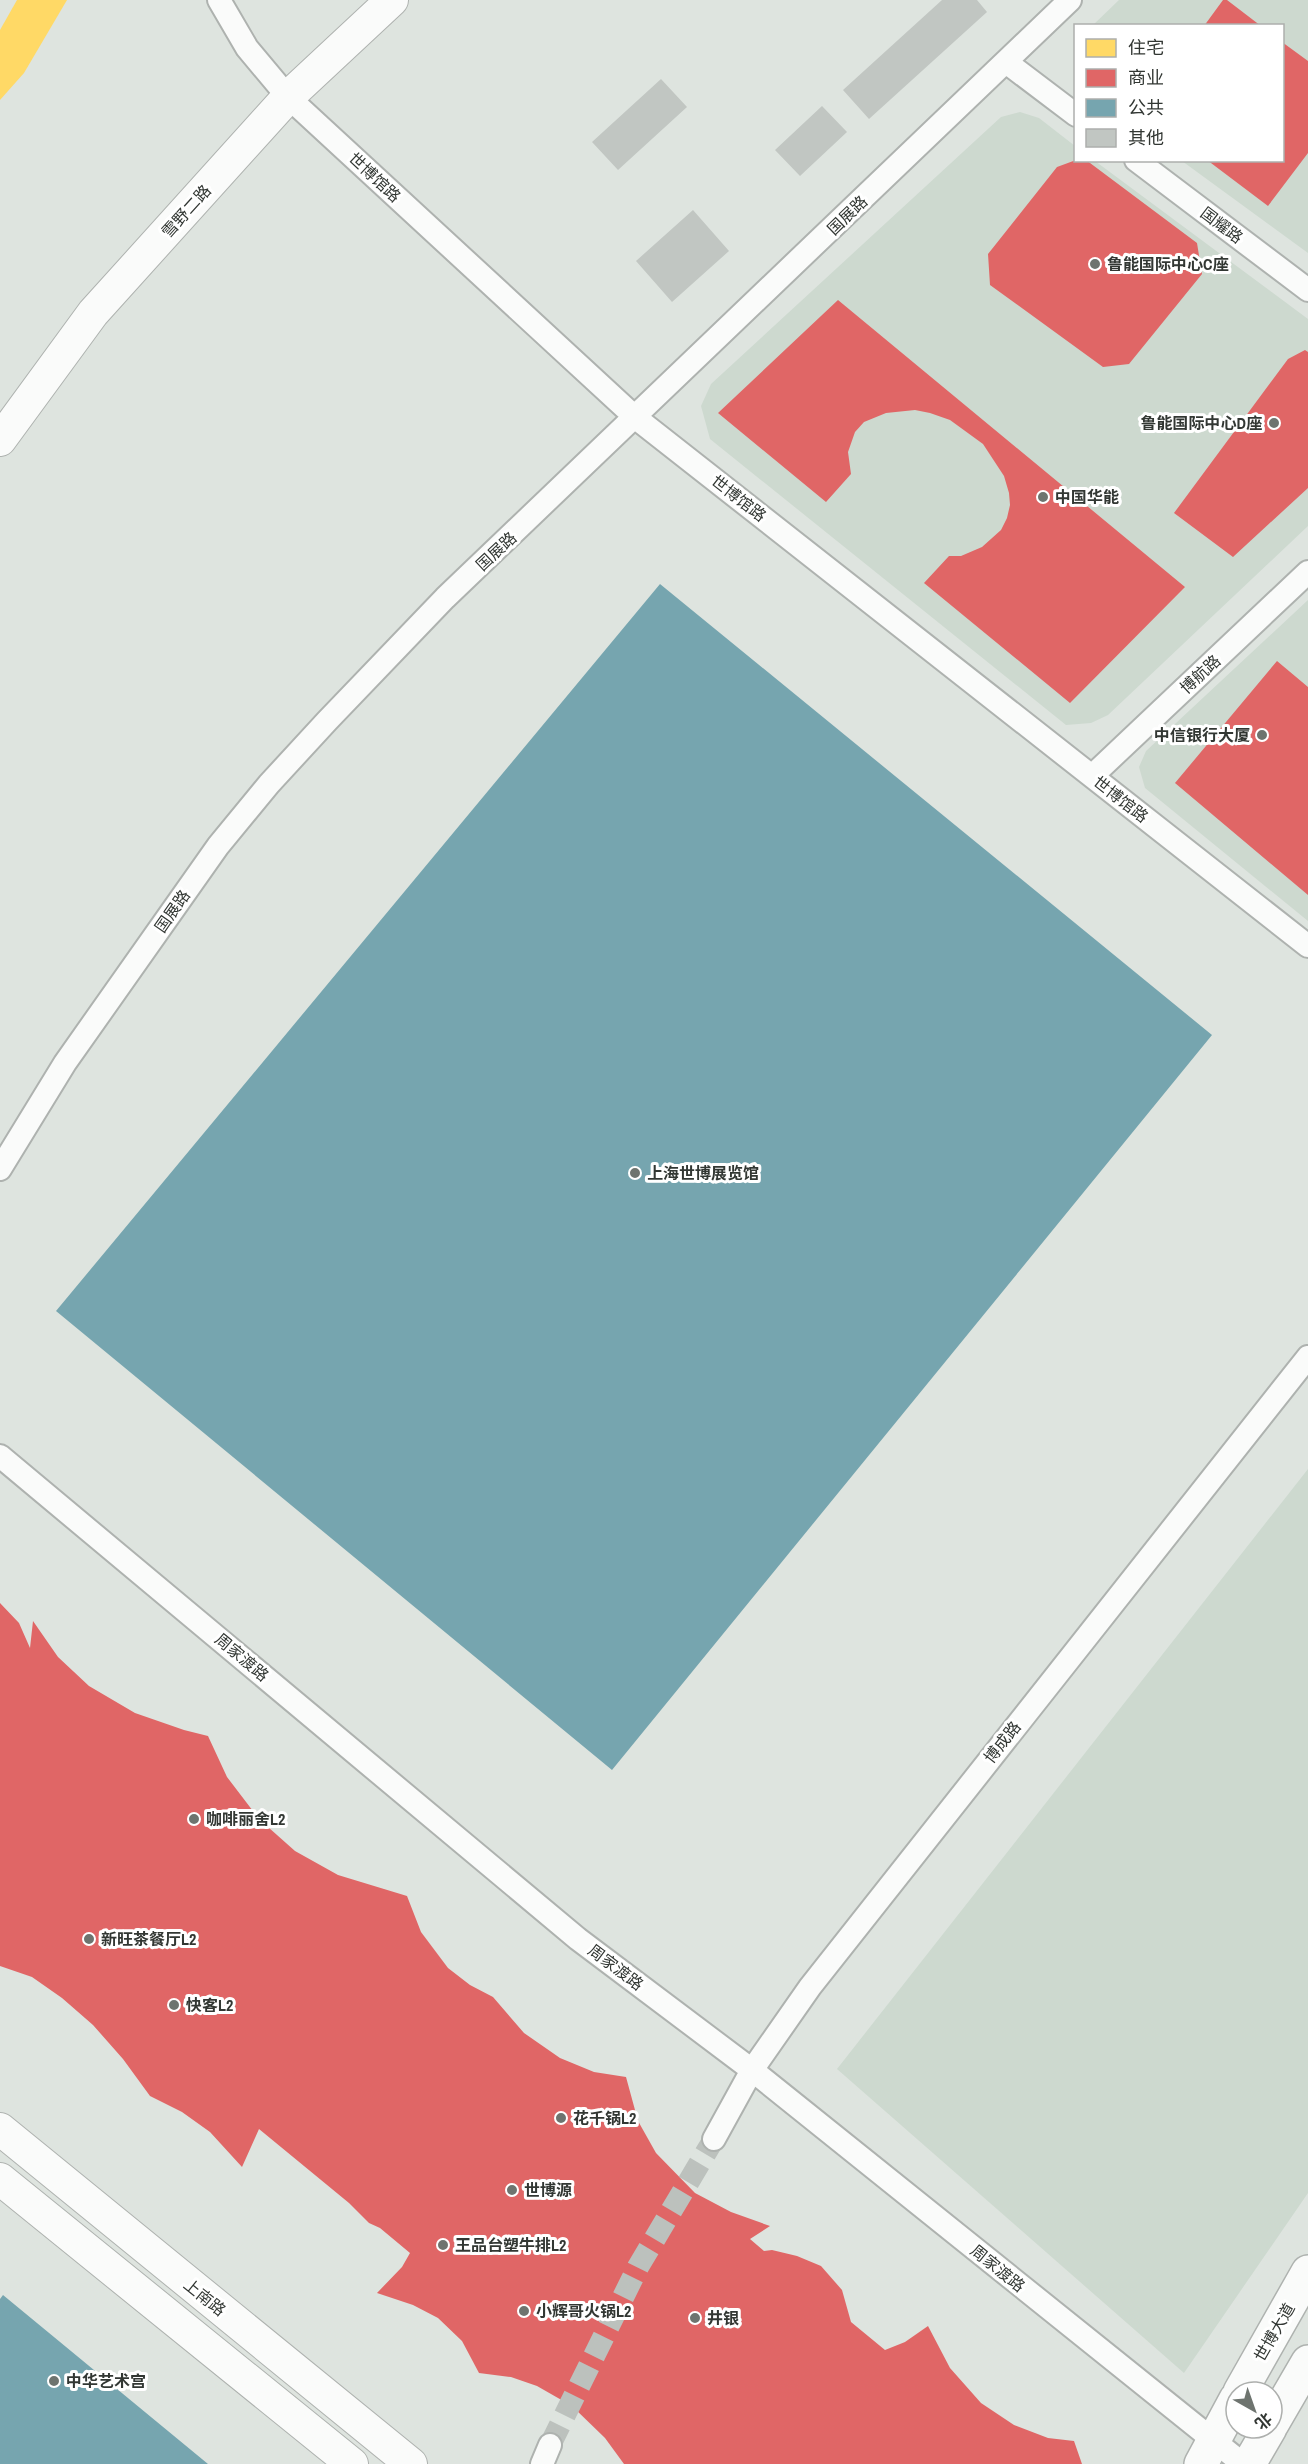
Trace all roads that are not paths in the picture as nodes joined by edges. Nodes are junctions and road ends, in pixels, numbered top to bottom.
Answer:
1 (219, 0) edge
2 (392, 0) edge
3 (1070, 0) edge
4 (1006, 62) junction
5 (288, 97) junction
6 (1074, 113) edge
7 (1139, 162) edge
8 (1308, 290) edge
9 (636, 418) junction
10 (0, 440) edge
11 (1308, 572) edge
12 (1092, 776) junction
13 (1308, 946) edge
14 (0, 1169) edge
15 (1308, 1357) edge
16 (0, 1456) edge
17 (752, 2070) junction
18 (0, 2129) edge
19 (714, 2139) tunnel mouth
20 (0, 2179) edge
21 (1308, 2272) edge
22 (1308, 2362) edge
23 (1247, 2380) edge
24 (1284, 2403) edge
25 (1224, 2421) edge
26 (1263, 2440) edge
27 (1207, 2452) edge
28 (352, 2464) edge
29 (411, 2464) edge
30 (1243, 2464) edge
31 (1249, 2464) edge

1 - 5 street, 世博馆路
2 - 5 main road, 雪野二路
3 - 4 street, 国展路
4 - 6 street
4 - 9 street, 国展路
5 - 9 street, 世博馆路
5 - 10 main road, 雪野二路
7 - 8 street, 国耀路
9 - 12 street, 世博馆路
9 - 14 street, 国展路
11 - 12 street, 博航路
12 - 13 street, 世博馆路
15 - 17 street, 博成路
16 - 17 street, 周家渡路
17 - 19 street, 博成路
17 - 27 street, 周家渡路
18 - 29 main road, 上南路
20 - 28 main road
21 - 23 main road, 世博大道
22 - 24 main road
25 - 27 main road
26 - 31 main road
27 - 30 street, 周家渡路

